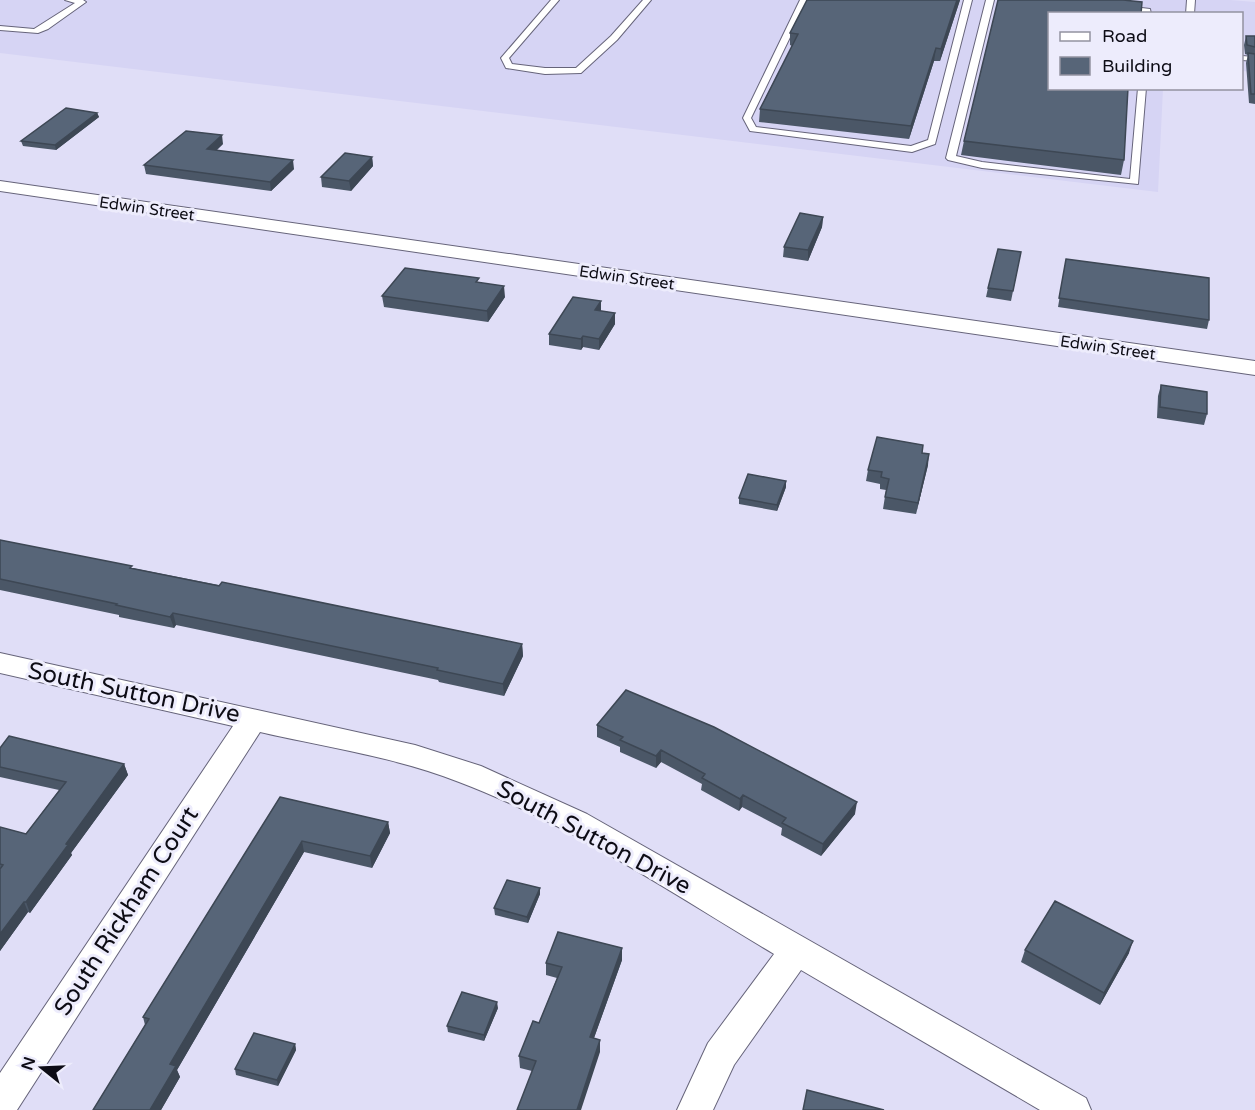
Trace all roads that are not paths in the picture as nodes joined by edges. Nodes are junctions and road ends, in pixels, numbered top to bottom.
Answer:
1 (69, 0) edge
2 (555, 0) edge
3 (647, 0) edge
4 (804, 0) edge
5 (968, 0) edge
6 (990, 0) edge
7 (1114, 7) edge
8 (1147, 12) edge
9 (0, 28) edge
10 (1142, 90) edge
11 (0, 186) edge
12 (1255, 368) edge
13 (0, 663) edge
14 (253, 718) junction
15 (797, 949) junction
16 (0, 1104) edge
17 (695, 1110) edge
18 (1073, 1110) edge

1 - 9 lane
2 - 3 lane
4 - 5 lane
6 - 10 lane
7 - 8 lane
11 - 12 street, Edwin Street
13 - 14 street, South Sutton Drive
14 - 15 street, South Sutton Drive
14 - 16 street, South Rickham Court
15 - 17 street
15 - 18 street, South Sutton Drive

